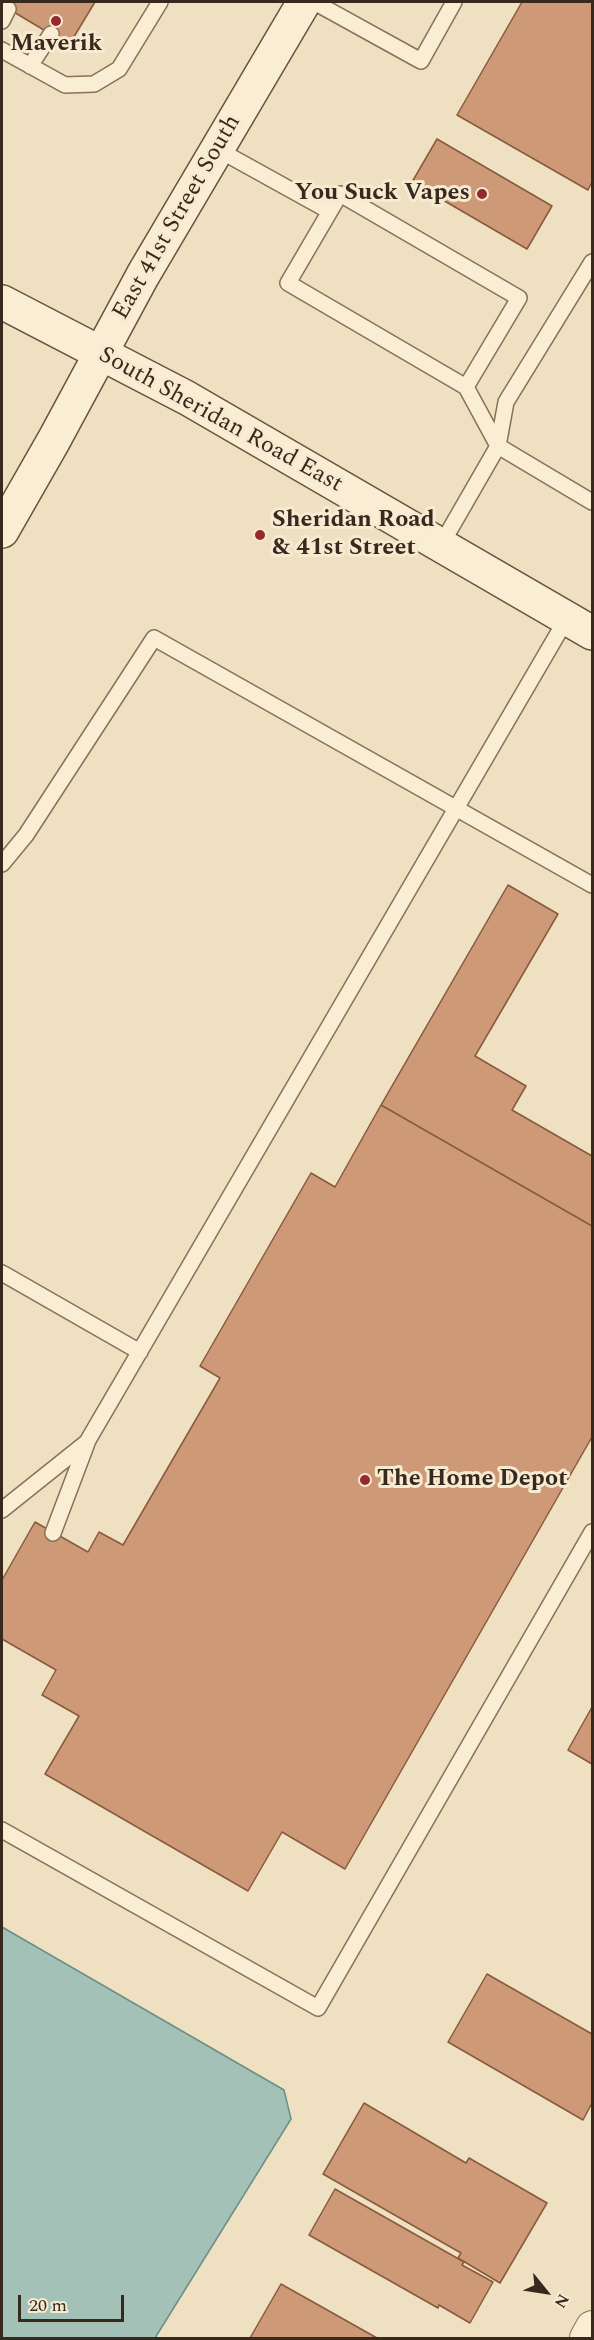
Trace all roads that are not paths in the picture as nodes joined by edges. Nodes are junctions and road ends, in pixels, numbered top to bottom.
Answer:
1 (160, 2) edge
2 (304, 2) edge
3 (314, 2) edge
4 (454, 2) edge
5 (51, 34) dead end
6 (2, 50) edge
7 (30, 66) junction
8 (217, 148) junction
9 (329, 211) junction
10 (592, 262) edge
11 (2, 302) edge
12 (100, 354) junction
13 (466, 387) junction
14 (498, 446) junction
15 (592, 502) edge
16 (2, 531) edge
17 (441, 545) junction
18 (580, 625) edge
19 (456, 808) junction
20 (2, 864) edge
21 (592, 885) edge
22 (2, 1273) edge
23 (140, 1352) junction
24 (87, 1442) junction
25 (2, 1510) edge
26 (592, 1532) edge
27 (53, 1533) dead end
28 (2, 1830) edge
29 (592, 2327) edge
30 (586, 2338) edge

1 - 7 lane
2 - 8 main road, East 41st Street South
3 - 4 lane
5 - 7 lane
6 - 7 lane
8 - 9 lane
8 - 12 main road, East 41st Street South
9 - 13 lane
9 - 13 lane
10 - 14 lane
11 - 12 main road, South Sheridan Road East
12 - 16 main road, East 41st Street South
12 - 17 main road, South Sheridan Road East
13 - 14 lane
14 - 15 lane
14 - 17 lane
17 - 18 main road, South Sheridan Road East
18 - 19 lane
19 - 20 lane
19 - 21 lane
19 - 23 lane
22 - 23 lane
23 - 24 lane
24 - 25 lane
24 - 27 lane
26 - 28 lane
29 - 30 street

